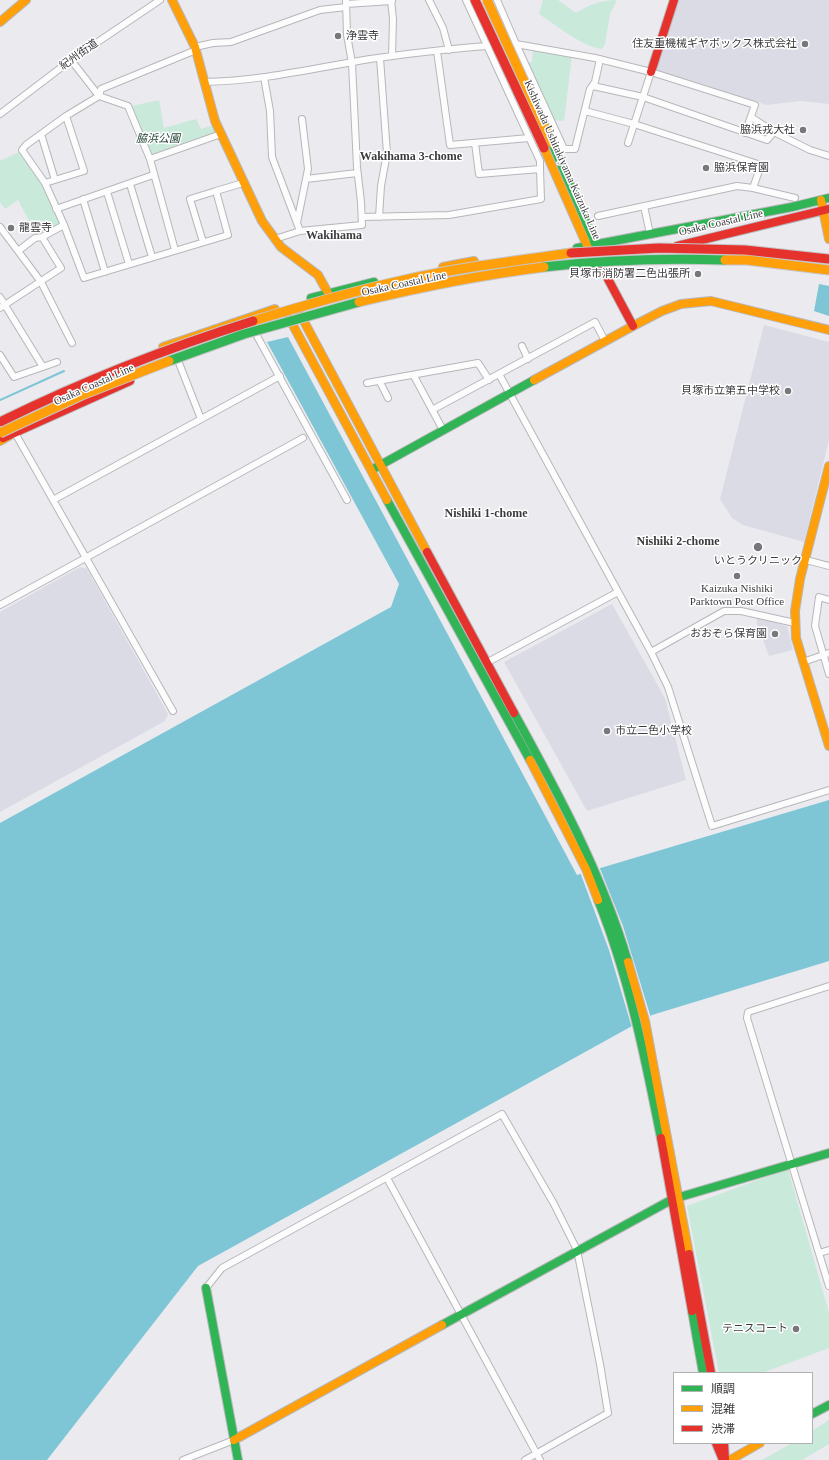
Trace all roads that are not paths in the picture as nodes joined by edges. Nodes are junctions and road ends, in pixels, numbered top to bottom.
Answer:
1 (26, 0) edge
2 (160, 0) edge
3 (172, 0) edge
4 (429, 0) edge
5 (466, 0) edge
6 (475, 0) edge
7 (487, 0) edge
8 (497, 0) edge
9 (674, 0) edge
10 (392, 1) edge
11 (346, 4) edge
12 (0, 22) edge
13 (516, 44) junction
14 (486, 46) junction
15 (196, 49) junction
16 (449, 50) junction
17 (437, 51) junction
18 (392, 56) junction
19 (380, 58) junction
20 (600, 59) junction
21 (71, 60) junction
22 (352, 63) junction
23 (651, 72) junction
24 (264, 77) junction
25 (204, 82) junction
26 (593, 86) junction
27 (99, 96) junction
28 (642, 97) junction
29 (584, 111) junction
30 (0, 114) edge
31 (66, 116) junction
32 (751, 117) junction
33 (302, 119) dead end
34 (634, 124) junction
35 (774, 132) junction
36 (745, 133) junction
37 (41, 134) junction
38 (221, 134) junction
39 (529, 138) junction
40 (476, 143) junction
41 (628, 143) dead end
42 (829, 156) edge
43 (150, 159) junction
44 (540, 169) junction
45 (357, 173) junction
46 (154, 175) junction
47 (306, 179) junction
48 (55, 180) junction
49 (45, 183) junction
50 (243, 183) junction
51 (130, 184) junction
52 (753, 188) junction
53 (216, 191) junction
54 (107, 192) junction
55 (796, 198) dead end
56 (83, 199) junction
57 (825, 199) edge
58 (644, 206) junction
59 (56, 208) junction
60 (827, 211) edge
61 (379, 216) junction
62 (598, 216) dead end
63 (362, 217) junction
64 (297, 224) junction
65 (64, 225) junction
66 (0, 227) edge
67 (300, 232) junction
68 (650, 234) junction
69 (42, 237) junction
70 (275, 239) junction
71 (829, 239) edge
72 (203, 242) junction
73 (597, 245) junction
74 (586, 247) junction
75 (175, 250) junction
76 (18, 251) junction
77 (152, 258) junction
78 (829, 259) edge
79 (129, 264) junction
80 (600, 264) junction
81 (829, 270) edge
82 (105, 272) junction
83 (41, 282) junction
84 (328, 293) junction
85 (0, 297) edge
86 (295, 303) junction
87 (2, 306) edge
88 (284, 306) junction
89 (303, 322) junction
90 (293, 325) junction
91 (633, 326) junction
92 (829, 330) edge
93 (257, 336) junction
94 (606, 341) junction
95 (72, 343) dead end
96 (522, 346) dead end
97 (0, 355) edge
98 (528, 359) junction
99 (57, 362) dead end
100 (179, 363) junction
101 (43, 367) junction
102 (499, 374) junction
103 (280, 376) junction
104 (414, 376) junction
105 (489, 380) junction
106 (380, 382) junction
107 (367, 384) dead end
108 (511, 394) junction
109 (388, 398) dead end
110 (432, 410) junction
111 (0, 416) edge
112 (201, 419) junction
113 (0, 422) edge
114 (443, 430) junction
115 (8, 434) edge
116 (303, 438) dead end
117 (0, 441) edge
118 (380, 466) junction
119 (829, 466) edge
120 (371, 470) junction
121 (826, 494) edge
122 (53, 500) junction
123 (347, 500) dead end
124 (85, 558) junction
125 (806, 560) junction
126 (829, 566) edge
127 (618, 592) junction
128 (829, 600) edge
129 (0, 605) edge
130 (795, 623) junction
131 (651, 652) junction
132 (826, 654) edge
133 (488, 662) junction
134 (803, 662) junction
135 (829, 674) edge
136 (173, 711) dead end
137 (829, 746) edge
138 (829, 790) edge
139 (590, 868) junction
140 (829, 986) edge
141 (829, 1153) edge
142 (791, 1164) junction
143 (387, 1178) junction
144 (676, 1198) junction
145 (577, 1250) junction
146 (829, 1250) edge
147 (819, 1253) junction
148 (829, 1286) edge
149 (206, 1288) joint
150 (460, 1315) junction
151 (703, 1372) edge
152 (711, 1372) edge
153 (829, 1405) edge
154 (813, 1413) edge
155 (234, 1440) junction
156 (716, 1444) edge
157 (724, 1444) edge
158 (758, 1444) edge
159 (536, 1454) junction
160 (183, 1460) edge
161 (238, 1460) edge
162 (525, 1460) edge
163 (540, 1460) edge
164 (724, 1460) edge
165 (730, 1460) edge

1 - 12 main road
2 - 21 street, 紀州街道
3 - 15 main road
4 - 16 street
5 - 14 street
6 - 74 main road, Kishiwada Ushitakiyama Kaizuka Line, bridge
7 - 73 main road, Kishiwada Ushitakiyama Kaizuka Line, bridge
8 - 13 street
9 - 23 main road
10 - 11 street
10 - 18 street
11 - 15 street
11 - 22 street
13 - 14 street
13 - 20 street
13 - 29 street
14 - 16 street
14 - 39 street
15 - 25 main road
15 - 27 street
16 - 17 street
17 - 18 street
17 - 40 street
18 - 19 street
19 - 22 street
19 - 61 street
20 - 23 street
20 - 26 street
21 - 27 street
21 - 30 street, 紀州街道
22 - 24 street
22 - 45 street
23 - 28 street
23 - 32 street
24 - 25 street
24 - 64 street
25 - 38 main road
26 - 28 street
26 - 29 street
27 - 31 street
27 - 43 street
28 - 34 street
28 - 36 street
29 - 34 street
31 - 37 street
31 - 48 street
32 - 35 street
32 - 36 street
33 - 47 street
34 - 41 street
34 - 52 street
35 - 36 street
35 - 42 street
37 - 48 street
37 - 49 street
38 - 43 street
38 - 50 main road
39 - 40 street
39 - 44 street
40 - 44 street
43 - 46 street
44 - 61 street
45 - 47 street
45 - 63 street
46 - 51 street
46 - 75 street
47 - 64 street
48 - 49 street
49 - 59 street
50 - 53 street
50 - 70 main road
51 - 54 street
51 - 77 street
52 - 55 street
52 - 58 street
53 - 72 street
53 - 72 street
54 - 56 street
54 - 79 street
56 - 59 street
56 - 82 street
57 - 60 main road
57 - 68 main road, Osaka Coastal Line
58 - 62 street
58 - 68 street
59 - 65 street
60 - 71 main road
60 - 80 main road, Osaka Coastal Line
61 - 63 street
63 - 67 street
64 - 67 street
65 - 69 street
65 - 82 street
66 - 76 street
67 - 70 street
68 - 73 main road, Osaka Coastal Line
69 - 76 street
69 - 83 street
70 - 84 main road
72 - 75 street
73 - 74 main road, Osaka Coastal Line
73 - 80 main road, Kishiwada Ushitakiyama Kaizuka Line
74 - 80 main road, Kishiwada Ushitakiyama Kaizuka Line
74 - 84 main road, Osaka Coastal Line
75 - 77 street
76 - 83 street
77 - 79 street
78 - 113 main road, bridge
79 - 82 street
80 - 89 main road, Osaka Coastal Line
80 - 91 main road
81 - 115 main road, bridge
83 - 87 street
83 - 95 street
84 - 86 main road, Osaka Coastal Line
85 - 87 street
86 - 88 main road, Osaka Coastal Line
86 - 89 main road
87 - 101 street
88 - 90 main road
88 - 111 main road, Osaka Coastal Line
89 - 90 main road, Osaka Coastal Line
89 - 118 main road
90 - 93 main road, Osaka Coastal Line
90 - 120 main road
91 - 92 main road
91 - 94 main road
93 - 100 main road, Osaka Coastal Line
93 - 103 street
94 - 98 street
94 - 108 main road
96 - 98 street
97 - 101 street
98 - 102 street
99 - 101 street
100 - 112 street
100 - 115 main road, Osaka Coastal Line
102 - 105 street
102 - 108 street
103 - 112 street
103 - 123 street
104 - 105 street
104 - 106 street
104 - 110 street
105 - 110 street
106 - 107 street
106 - 109 street
108 - 114 main road
108 - 127 street
110 - 114 street
112 - 122 street
114 - 118 main road
115 - 117 main road
115 - 122 street
116 - 124 street
118 - 120 main road
118 - 133 main road
119 - 121 main road
120 - 139 main road
121 - 125 main road
122 - 124 street
124 - 129 street
124 - 136 street
125 - 126 street
125 - 130 main road
127 - 131 street
127 - 133 street
128 - 132 street
130 - 131 street
130 - 134 main road
131 - 138 street
132 - 134 street
132 - 135 street
133 - 139 main road
134 - 137 main road
139 - 144 main road
140 - 142 street
141 - 142 main road
142 - 144 main road
142 - 147 street
143 - 145 street
143 - 149 street
143 - 150 street
144 - 145 main road
144 - 151 main road
144 - 152 main road
145 - 150 main road
145 - 159 street
146 - 147 street
147 - 148 street
149 - 155 main road
150 - 155 main road
150 - 159 street
153 - 154 main road
155 - 160 street
155 - 161 main road
156 - 164 main road
157 - 164 main road
158 - 165 main road
159 - 162 street
159 - 163 street

